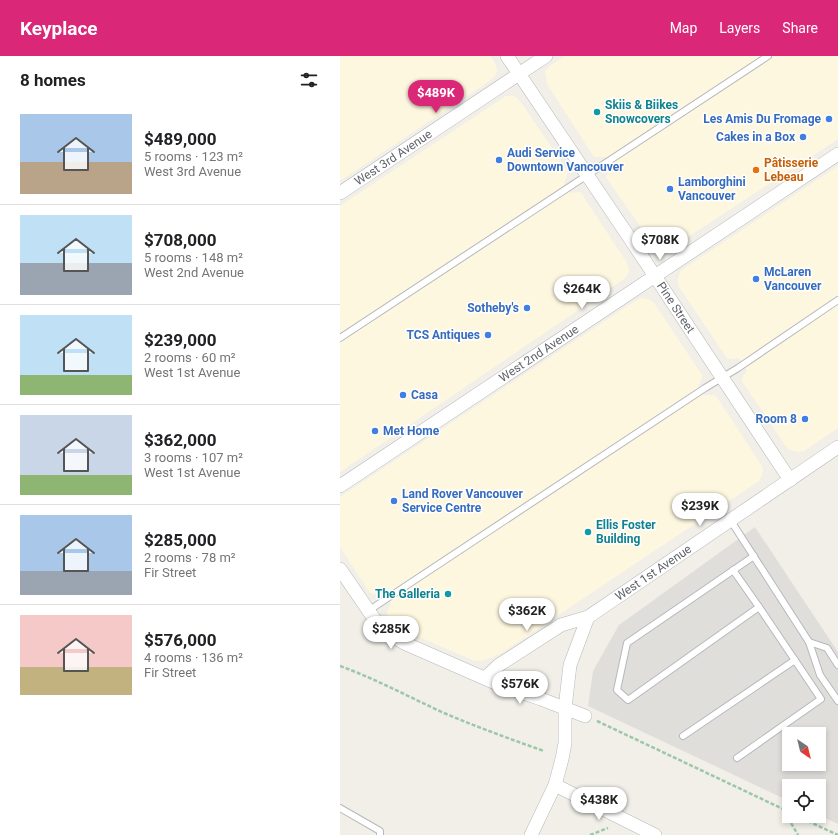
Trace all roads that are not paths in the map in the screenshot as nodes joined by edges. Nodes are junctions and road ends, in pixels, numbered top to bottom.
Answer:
1 (507, 56) edge
2 (546, 56) edge
3 (768, 56) edge
4 (519, 74) junction
5 (838, 154) edge
6 (588, 175) junction
7 (340, 193) edge
8 (655, 276) junction
9 (838, 300) edge
10 (340, 338) edge
11 (721, 378) junction
12 (838, 448) edge
13 (790, 480) junction
14 (340, 486) edge
15 (731, 521) junction
16 (754, 556) junction
17 (340, 569) edge
18 (733, 570) junction
19 (759, 607) junction
20 (368, 611) junction
21 (588, 617) junction
22 (809, 642) junction
23 (794, 660) junction
24 (838, 665) edge
25 (485, 678) junction
26 (838, 701) edge
27 (565, 708) junction
28 (585, 716) road end
29 (683, 736) dead end
30 (737, 758) dead end
31 (555, 786) junction
32 (340, 808) edge
33 (380, 835) edge
34 (531, 835) edge
35 (655, 835) edge

1 - 4 street, Pine Street
2 - 4 street, West 3rd Avenue
3 - 6 lane
4 - 6 street, Pine Street
4 - 7 street, West 3rd Avenue
5 - 8 street, West 2nd Avenue
6 - 8 street, Pine Street
6 - 10 lane
8 - 11 street, Pine Street
8 - 14 street, West 2nd Avenue
9 - 11 lane
11 - 13 street, Pine Street
11 - 20 lane
12 - 13 street, West 1st Avenue
13 - 15 street, West 1st Avenue
15 - 16 lane
15 - 21 street, West 1st Avenue
16 - 18 lane
16 - 22 lane
17 - 20 street
18 - 19 lane
18 - 19 lane
19 - 23 lane
20 - 25 street
21 - 25 street, West 1st Avenue
21 - 27 street
22 - 24 lane
22 - 26 lane
23 - 29 lane
23 - 30 lane
25 - 27 street
27 - 28 street
27 - 31 street
31 - 34 street
31 - 35 street
32 - 33 lane

